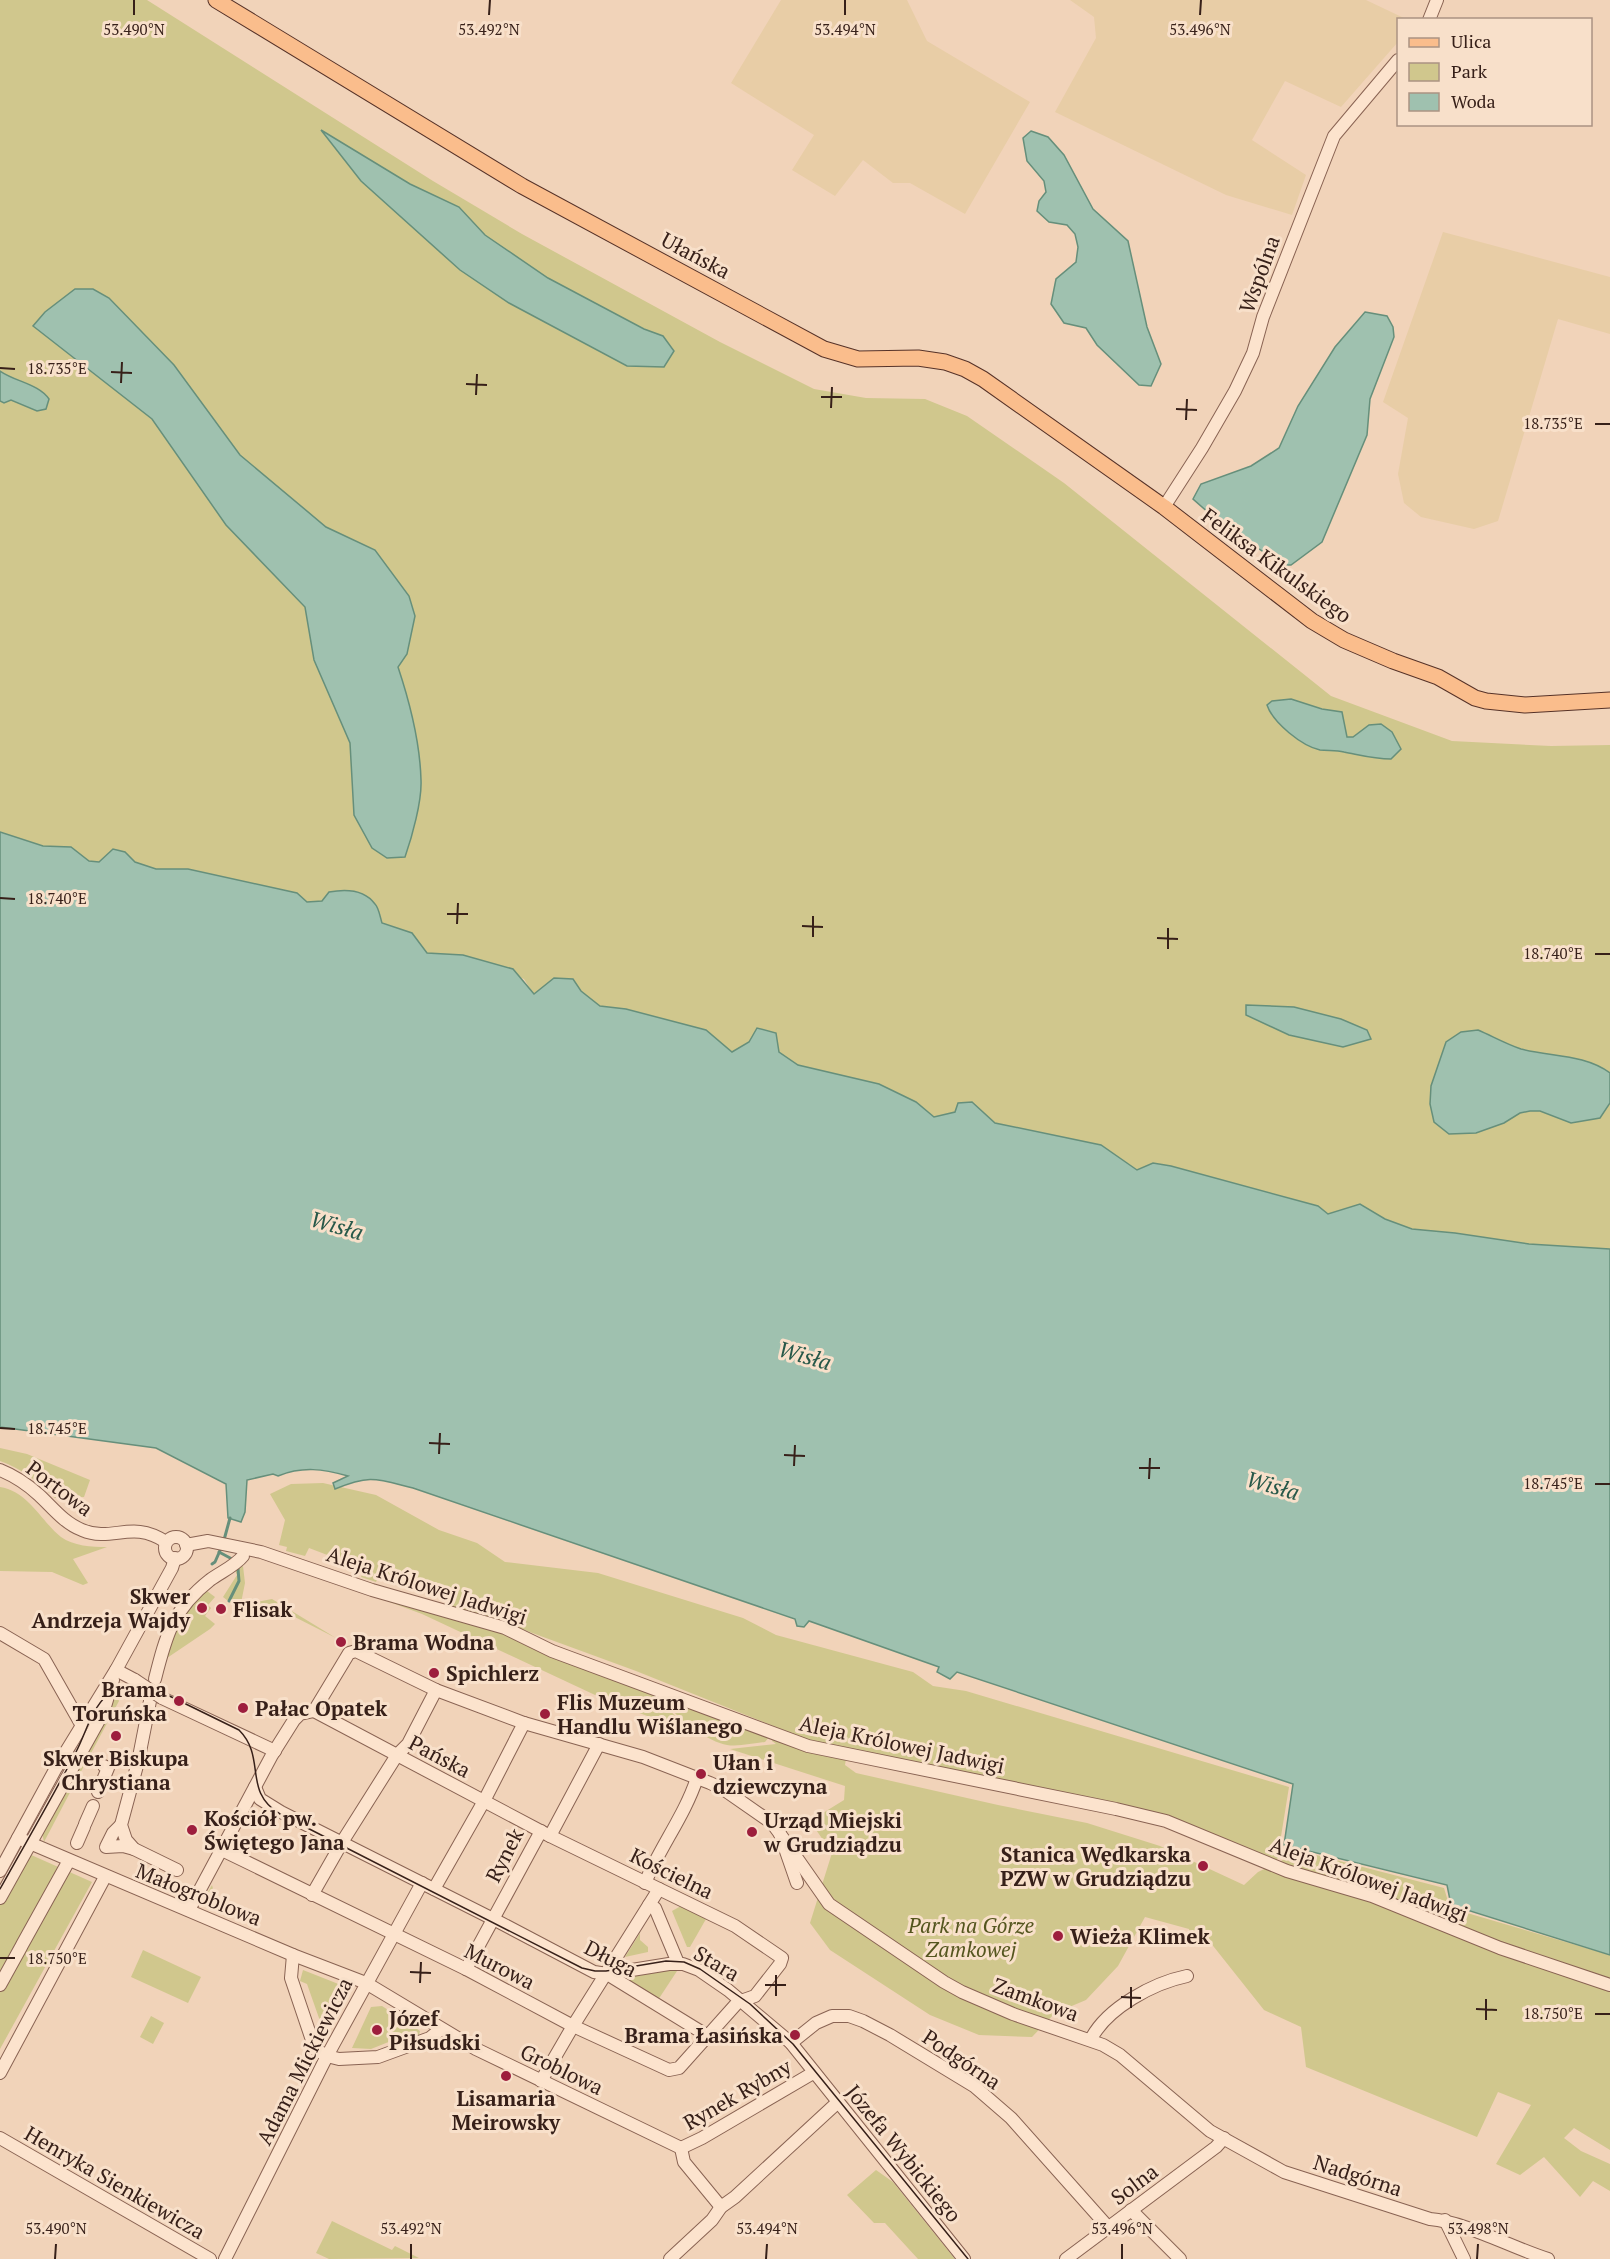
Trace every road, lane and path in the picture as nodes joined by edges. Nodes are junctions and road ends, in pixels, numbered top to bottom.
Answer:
1 (216, 0) edge
2 (1437, 0) edge
3 (1430, 18) edge
4 (1397, 61) edge
5 (1164, 507) junction
6 (1610, 700) edge
7 (0, 1470) edge
8 (166, 1542) junction
9 (186, 1545) junction
10 (240, 1551) junction
11 (175, 1558) junction
12 (0, 1633) edge
13 (116, 1670) junction
14 (155, 1679) dead end
15 (436, 1690) junction
16 (150, 1701) dead end
17 (314, 1712) junction
18 (525, 1723) junction
19 (81, 1724) junction
20 (599, 1744) junction
21 (275, 1751) junction
22 (397, 1755) junction
23 (104, 1766) dead end
24 (697, 1778) junction
25 (255, 1787) junction
26 (484, 1802) junction
27 (121, 1824) junction
28 (545, 1833) junction
29 (780, 1834) junction
30 (18, 1838) junction
31 (342, 1842) junction
32 (30, 1845) junction
33 (134, 1849) junction
34 (222, 1850) junction
35 (177, 1870) dead end
36 (0, 1871) edge
37 (105, 1877) junction
38 (645, 1883) junction
39 (797, 1884) dead end
40 (427, 1886) junction
41 (659, 1889) junction
42 (312, 1894) junction
43 (0, 1898) edge
44 (649, 1905) junction
45 (189, 1910) junction
46 (493, 1919) junction
47 (393, 1934) junction
48 (293, 1955) junction
49 (782, 1958) joint
50 (678, 1963) junction
51 (466, 1969) junction
52 (607, 1974) junction
53 (1187, 1976) dead end
54 (366, 1983) junction
55 (0, 1985) edge
56 (1610, 1985) edge
57 (741, 2001) junction
58 (573, 2026) junction
59 (441, 2030) junction
60 (708, 2036) junction
61 (1091, 2039) junction
62 (791, 2043) junction
63 (327, 2056) junction
64 (0, 2073) edge
65 (813, 2073) junction
66 (542, 2081) junction
67 (838, 2102) junction
68 (0, 2138) edge
69 (1224, 2138) junction
70 (681, 2148) junction
71 (721, 2207) junction
72 (1131, 2210) junction
73 (1445, 2220) junction
74 (1108, 2227) junction
75 (210, 2259) edge
76 (225, 2259) edge
77 (670, 2259) edge
78 (964, 2259) edge
79 (1066, 2259) edge
80 (1180, 2259) edge
81 (1464, 2259) edge
82 (1548, 2259) edge

1 - 5 main road, Ułańska
2 - 3 street
4 - 5 street, Wspólna
5 - 6 main road, Feliksa Kikulskiego
7 - 8 street, Portowa
8 - 9 street
8 - 11 street
9 - 10 street, Aleja Królowej Jadwigi
9 - 11 street
10 - 14 street
10 - 56 street, Aleja Królowej Jadwigi
11 - 13 street
12 - 19 street
13 - 19 street
13 - 21 street, bridge
13 - 32 street
15 - 17 street, Zamkowa
15 - 18 street, Zamkowa
15 - 22 street
16 - 27 street
17 - 21 street
17 - 22 street, Pańska
18 - 20 street, Zamkowa
18 - 26 street
19 - 30 street
20 - 24 street, Zamkowa
20 - 28 street
21 - 25 street
22 - 26 street, Pańska
22 - 31 street
23 - 55 street
24 - 29 street, Zamkowa
24 - 38 street
25 - 31 street
25 - 34 street
26 - 28 street, Rynek
26 - 40 street, Rynek
27 - 33 street
27 - 33 street
28 - 38 street, Kościelna
28 - 46 street, Rynek
29 - 39 street
29 - 61 street, Zamkowa
30 - 32 street, Małogroblowa
30 - 36 street
31 - 40 street
31 - 42 street
32 - 37 street, Małogroblowa
32 - 43 street
33 - 35 street
34 - 42 street, Murowa
34 - 45 street
37 - 45 street, Małogroblowa
37 - 64 street
38 - 41 street, Kościelna
40 - 46 street
40 - 47 street, Adama Mickiewicza
41 - 44 street
41 - 49 street, Kościelna
42 - 47 street, Murowa
44 - 50 street
44 - 52 street
45 - 48 street, Małogroblowa
46 - 51 street, Rynek
46 - 52 street, Długa
47 - 51 street, Murowa
47 - 54 street, Adama Mickiewicza
48 - 54 street, Małogroblowa
48 - 63 street
49 - 57 street, Murowa
50 - 52 street, Stara
50 - 57 street, Stara
51 - 58 street, Murowa
52 - 58 street
52 - 60 street, Długa
53 - 61 street, Zamkowa
54 - 59 street, Groblowa
54 - 63 street, Adama Mickiewicza
57 - 60 street, Murowa
57 - 62 street, Stara
58 - 60 street, Murowa
58 - 66 street
59 - 63 street
59 - 66 street, Groblowa
61 - 69 street, Zamkowa
62 - 65 street, Stara
62 - 74 street, Podgórna
63 - 76 street, Adama Mickiewicza
65 - 67 street, Józefa Wybickiego
65 - 70 street, Rynek Rybny
66 - 70 street, Groblowa
67 - 71 street
67 - 78 street, Józefa Wybickiego
68 - 75 street, Henryka Sienkiewicza
69 - 72 street, Solna
69 - 73 street, Nadgórna
70 - 71 street
71 - 77 street
72 - 74 street, Solna
72 - 80 street
73 - 81 street
73 - 82 street, Nadgórna
74 - 79 street, Solna

